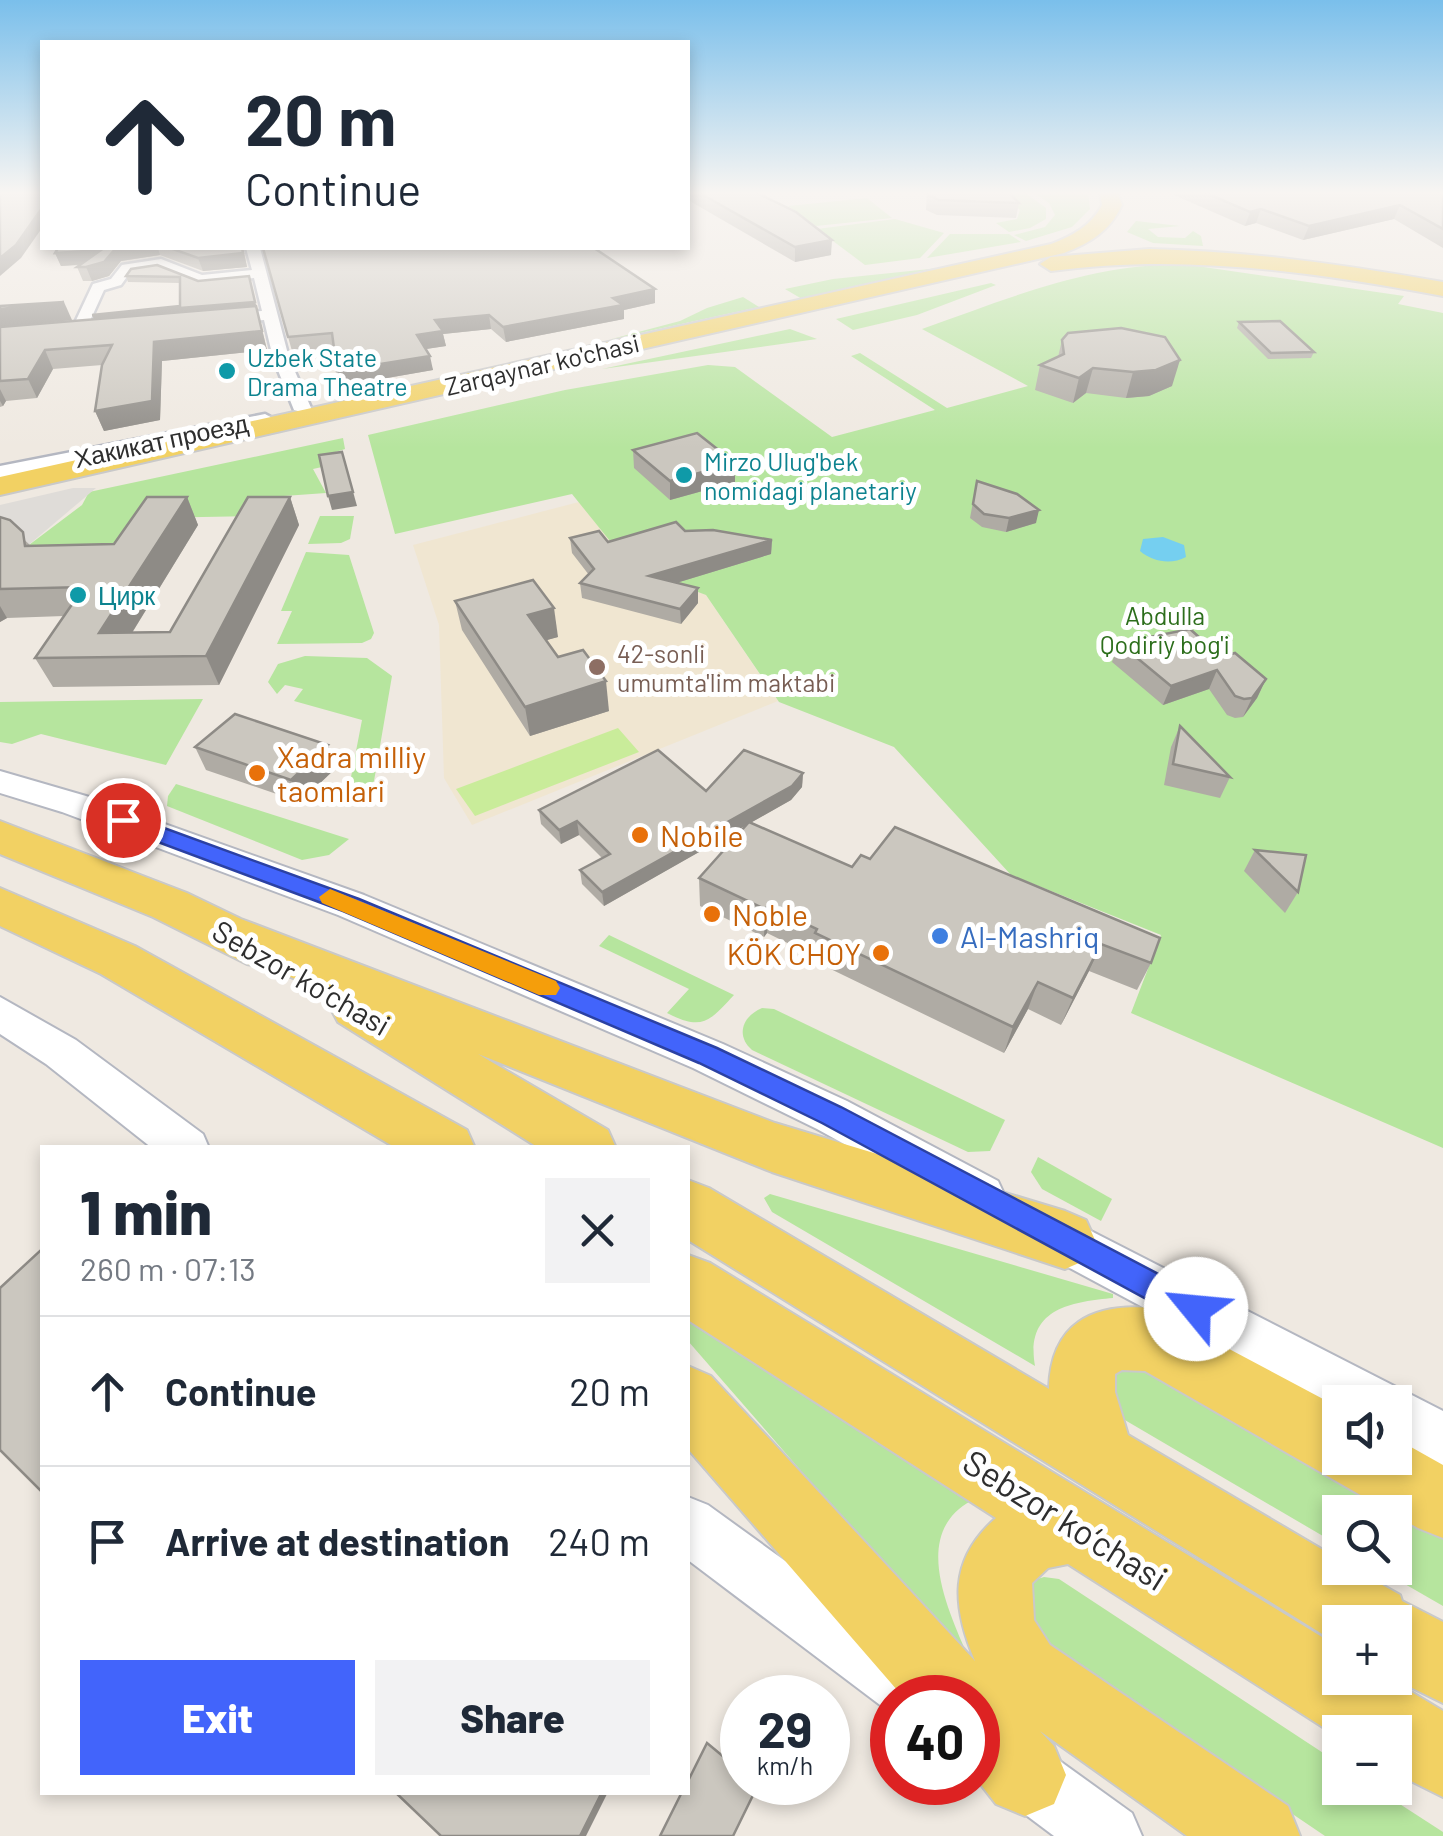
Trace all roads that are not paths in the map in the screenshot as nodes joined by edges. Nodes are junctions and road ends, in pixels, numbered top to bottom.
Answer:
1 (120, 277) edge
2 (197, 277) edge
3 (223, 277) edge
4 (261, 277) edge
5 (940, 277) edge
6 (988, 277) edge
7 (1369, 277) edge
8 (1443, 286) edge
9 (268, 315) junction
10 (208, 320) edge
11 (98, 330) edge
12 (79, 331) junction
13 (60, 333) edge
14 (445, 392) junction
15 (304, 410) junction
16 (0, 472) edge
17 (0, 486) edge
18 (0, 782) edge
19 (0, 838) edge
20 (0, 906) edge
21 (238, 936) junction
22 (181, 995) junction
23 (0, 1013) edge
24 (183, 1145) edge
25 (380, 1145) edge
26 (442, 1145) edge
27 (583, 1145) edge
28 (690, 1209) edge
29 (1064, 1240) junction
30 (690, 1286) edge
31 (1341, 1385) edge
32 (690, 1401) edge
33 (1412, 1423) edge
34 (1322, 1435) edge
35 (1443, 1440) edge
36 (1393, 1475) edge
37 (1090, 1492) junction
38 (1443, 1503) edge
39 (690, 1526) edge
40 (1336, 1605) edge
41 (1412, 1646) edge
42 (1443, 1665) edge
43 (889, 1675) edge
44 (935, 1675) edge
45 (1000, 1750) edge
46 (1443, 1757) edge
47 (1109, 1836) edge
48 (1258, 1836) edge

1 - 12 street
2 - 3 street
4 - 9 street
5 - 14 main road, Zarqaynar ko'chasi
6 - 14 main road, Zarqaynar ko'chasi
7 - 8 main road, Zarqaynar ko'chasi
9 - 10 street
9 - 15 street
11 - 12 street
12 - 13 street
14 - 15 street, Хакикат проезд
14 - 17 main road, Zarqaynar ko'chasi
15 - 16 street, Хакикат проезд
18 - 29 street
19 - 21 main road, Sebzor ko‘chasi
20 - 22 main road
21 - 27 main road, Sebzor ko‘chasi
21 - 29 main road
22 - 25 main road
22 - 26 main road
23 - 24 street
28 - 37 main road, Sebzor ko‘chasi
29 - 31 street
30 - 37 main road, Sebzor ko‘chasi
32 - 44 main road
33 - 35 street
34 - 37 main road
36 - 38 main road
37 - 40 main road, Sebzor ko‘chasi
37 - 46 main road, Sebzor ko‘chasi
37 - 48 main road
39 - 43 street
41 - 42 main road
45 - 47 street

